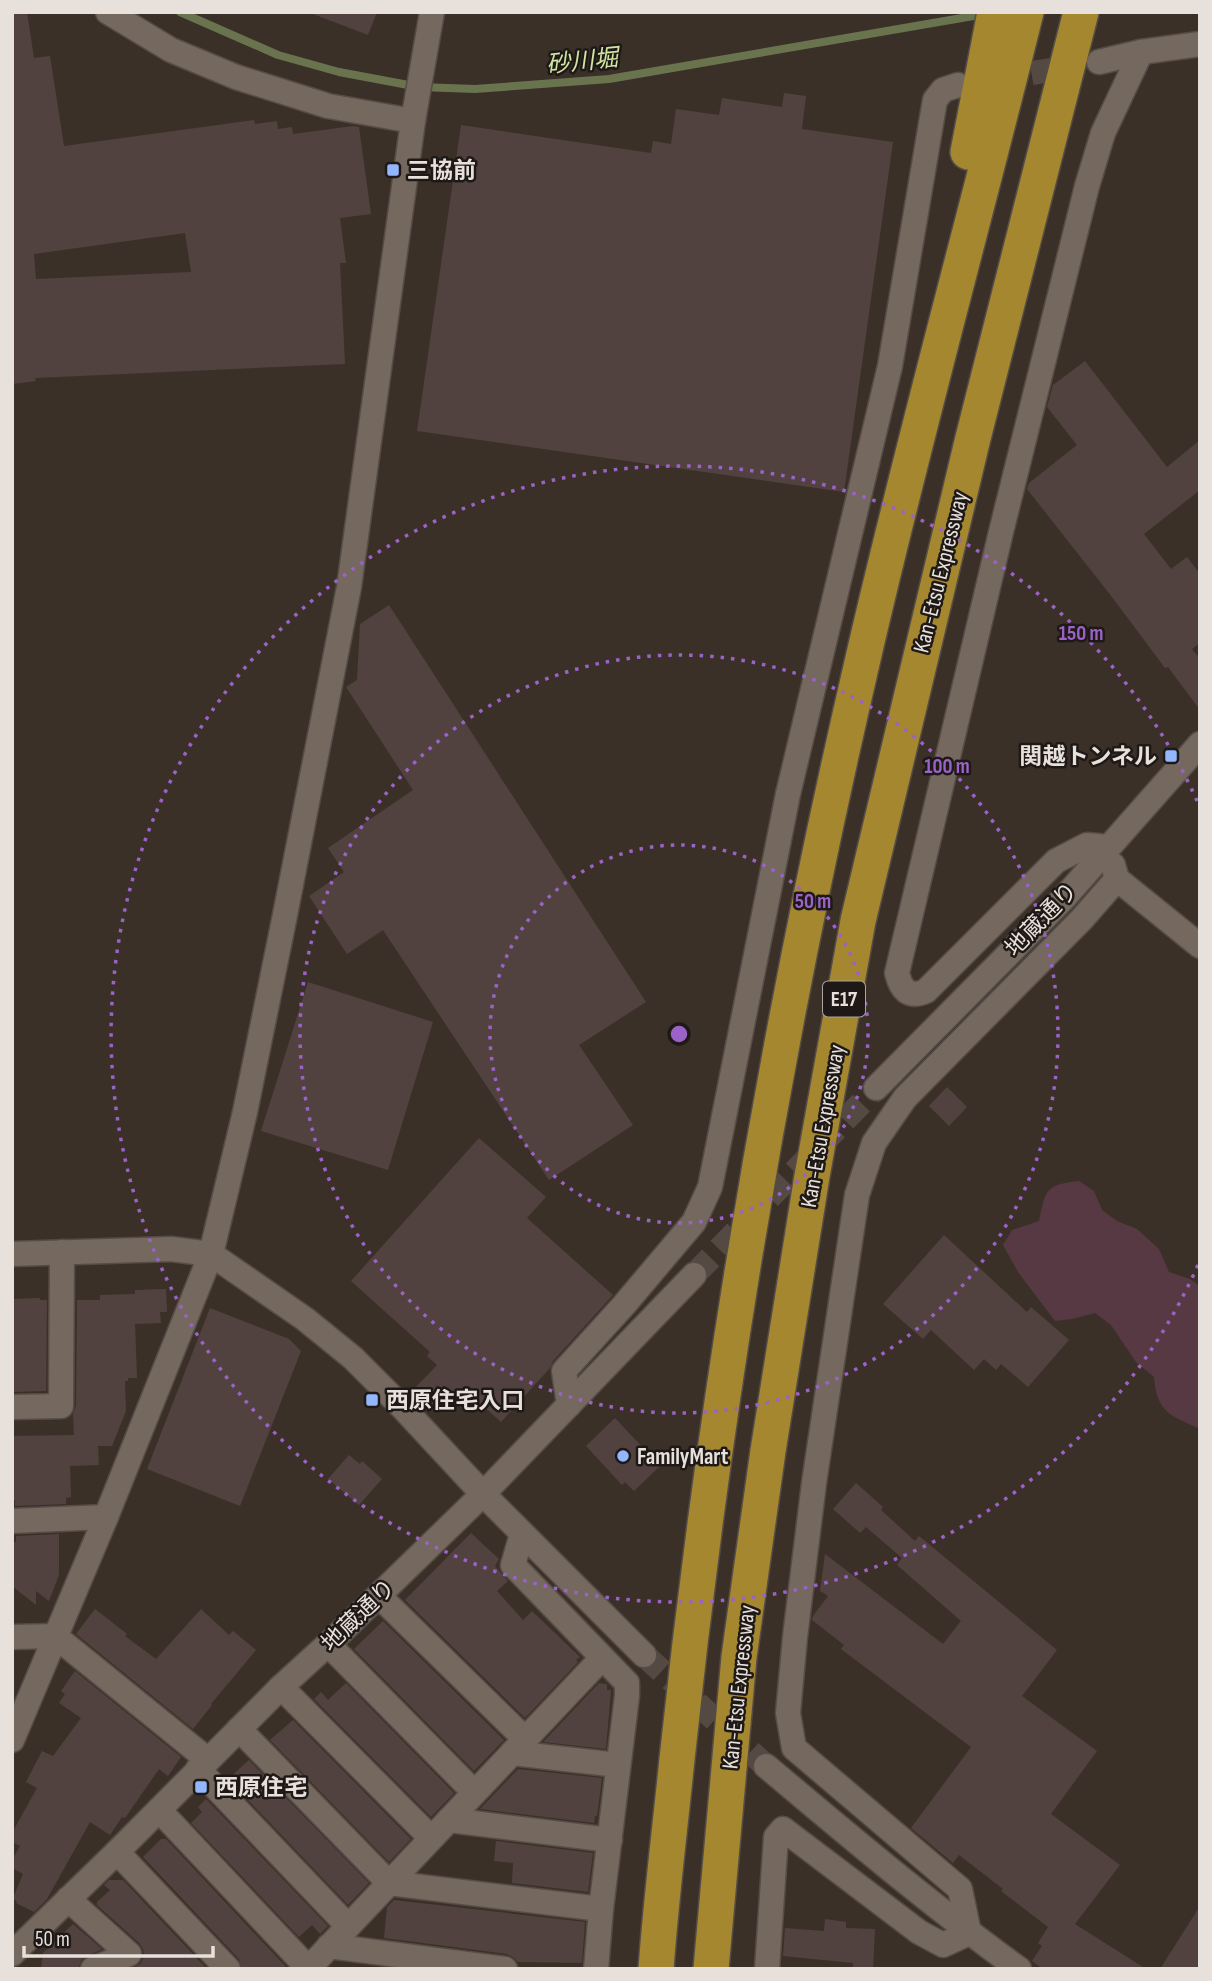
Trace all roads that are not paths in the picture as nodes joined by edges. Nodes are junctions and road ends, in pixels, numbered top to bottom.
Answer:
1 (108, 12) edge
2 (432, 12) edge
3 (995, 12) edge
4 (1026, 12) edge
5 (1080, 12) edge
6 (1200, 44) edge
7 (1141, 52) junction
8 (1085, 54) junction
9 (986, 70) junction
10 (414, 115) junction
11 (1200, 744) edge
12 (1109, 847) junction
13 (1116, 879) junction
14 (1200, 946) edge
15 (876, 1088) tunnel mouth
16 (62, 1252) junction
17 (12, 1254) edge
18 (211, 1254) junction
19 (694, 1275) tunnel mouth
20 (569, 1405) junction
21 (12, 1407) edge
22 (483, 1494) junction
23 (106, 1517) junction
24 (12, 1521) edge
25 (522, 1534) junction
26 (380, 1596) junction
27 (55, 1636) junction
28 (12, 1637) edge
29 (328, 1644) junction
30 (644, 1655) tunnel mouth
31 (602, 1658) junction
32 (281, 1688) junction
33 (239, 1729) junction
34 (12, 1740) edge
35 (518, 1746) junction
36 (203, 1765) junction
37 (618, 1765) junction
38 (766, 1766) tunnel mouth
39 (474, 1792) junction
40 (159, 1810) junction
41 (449, 1820) junction
42 (431, 1838) junction
43 (610, 1840) junction
44 (117, 1852) junction
45 (388, 1883) junction
46 (68, 1899) junction
47 (601, 1909) junction
48 (348, 1926) junction
49 (970, 1933) junction
50 (329, 1946) junction
51 (17, 1954) edge
52 (308, 1968) edge
53 (93, 1969) edge
54 (228, 1969) edge
55 (505, 1969) edge
56 (596, 1969) edge
57 (656, 1969) edge
58 (711, 1969) edge
59 (767, 1969) edge
60 (1018, 1969) edge

1 - 10 street
2 - 10 street
3 - 9 highway
4 - 9 highway
5 - 8 highway, Kan-Etsu Expressway / E17
6 - 7 street
7 - 8 street
7 - 12 street
8 - 58 highway, Kan-Etsu Expressway / E17
9 - 20 street
9 - 57 highway, E17
10 - 18 street
11 - 12 street, 地蔵通り
12 - 13 street
12 - 15 street, 地蔵通り
13 - 14 street
13 - 49 street
16 - 17 street
16 - 18 street
16 - 21 street
18 - 22 street
18 - 23 street
19 - 20 street, 地蔵通り
20 - 22 street, 地蔵通り
22 - 25 street
22 - 26 street, 地蔵通り
23 - 24 street
23 - 27 street
25 - 30 street
25 - 31 street
26 - 29 street, 地蔵通り
26 - 35 street
27 - 28 street
27 - 34 street
27 - 36 street
29 - 32 street, 地蔵通り
29 - 39 street
31 - 35 street
31 - 37 street
32 - 33 street, 地蔵通り
32 - 42 street
33 - 36 street, 地蔵通り
33 - 45 street
35 - 37 street
35 - 39 street
36 - 40 street, 地蔵通り
36 - 48 street
37 - 43 street
38 - 49 street
39 - 41 street
40 - 44 street, 地蔵通り
40 - 52 street
41 - 42 street
41 - 43 street
42 - 45 street
43 - 47 street
44 - 46 street, 地蔵通り
44 - 54 street
45 - 47 street
45 - 48 street
46 - 51 street, 地蔵通り
46 - 53 street
47 - 56 street
48 - 50 street
49 - 59 street
49 - 60 street
50 - 52 street
50 - 55 street

